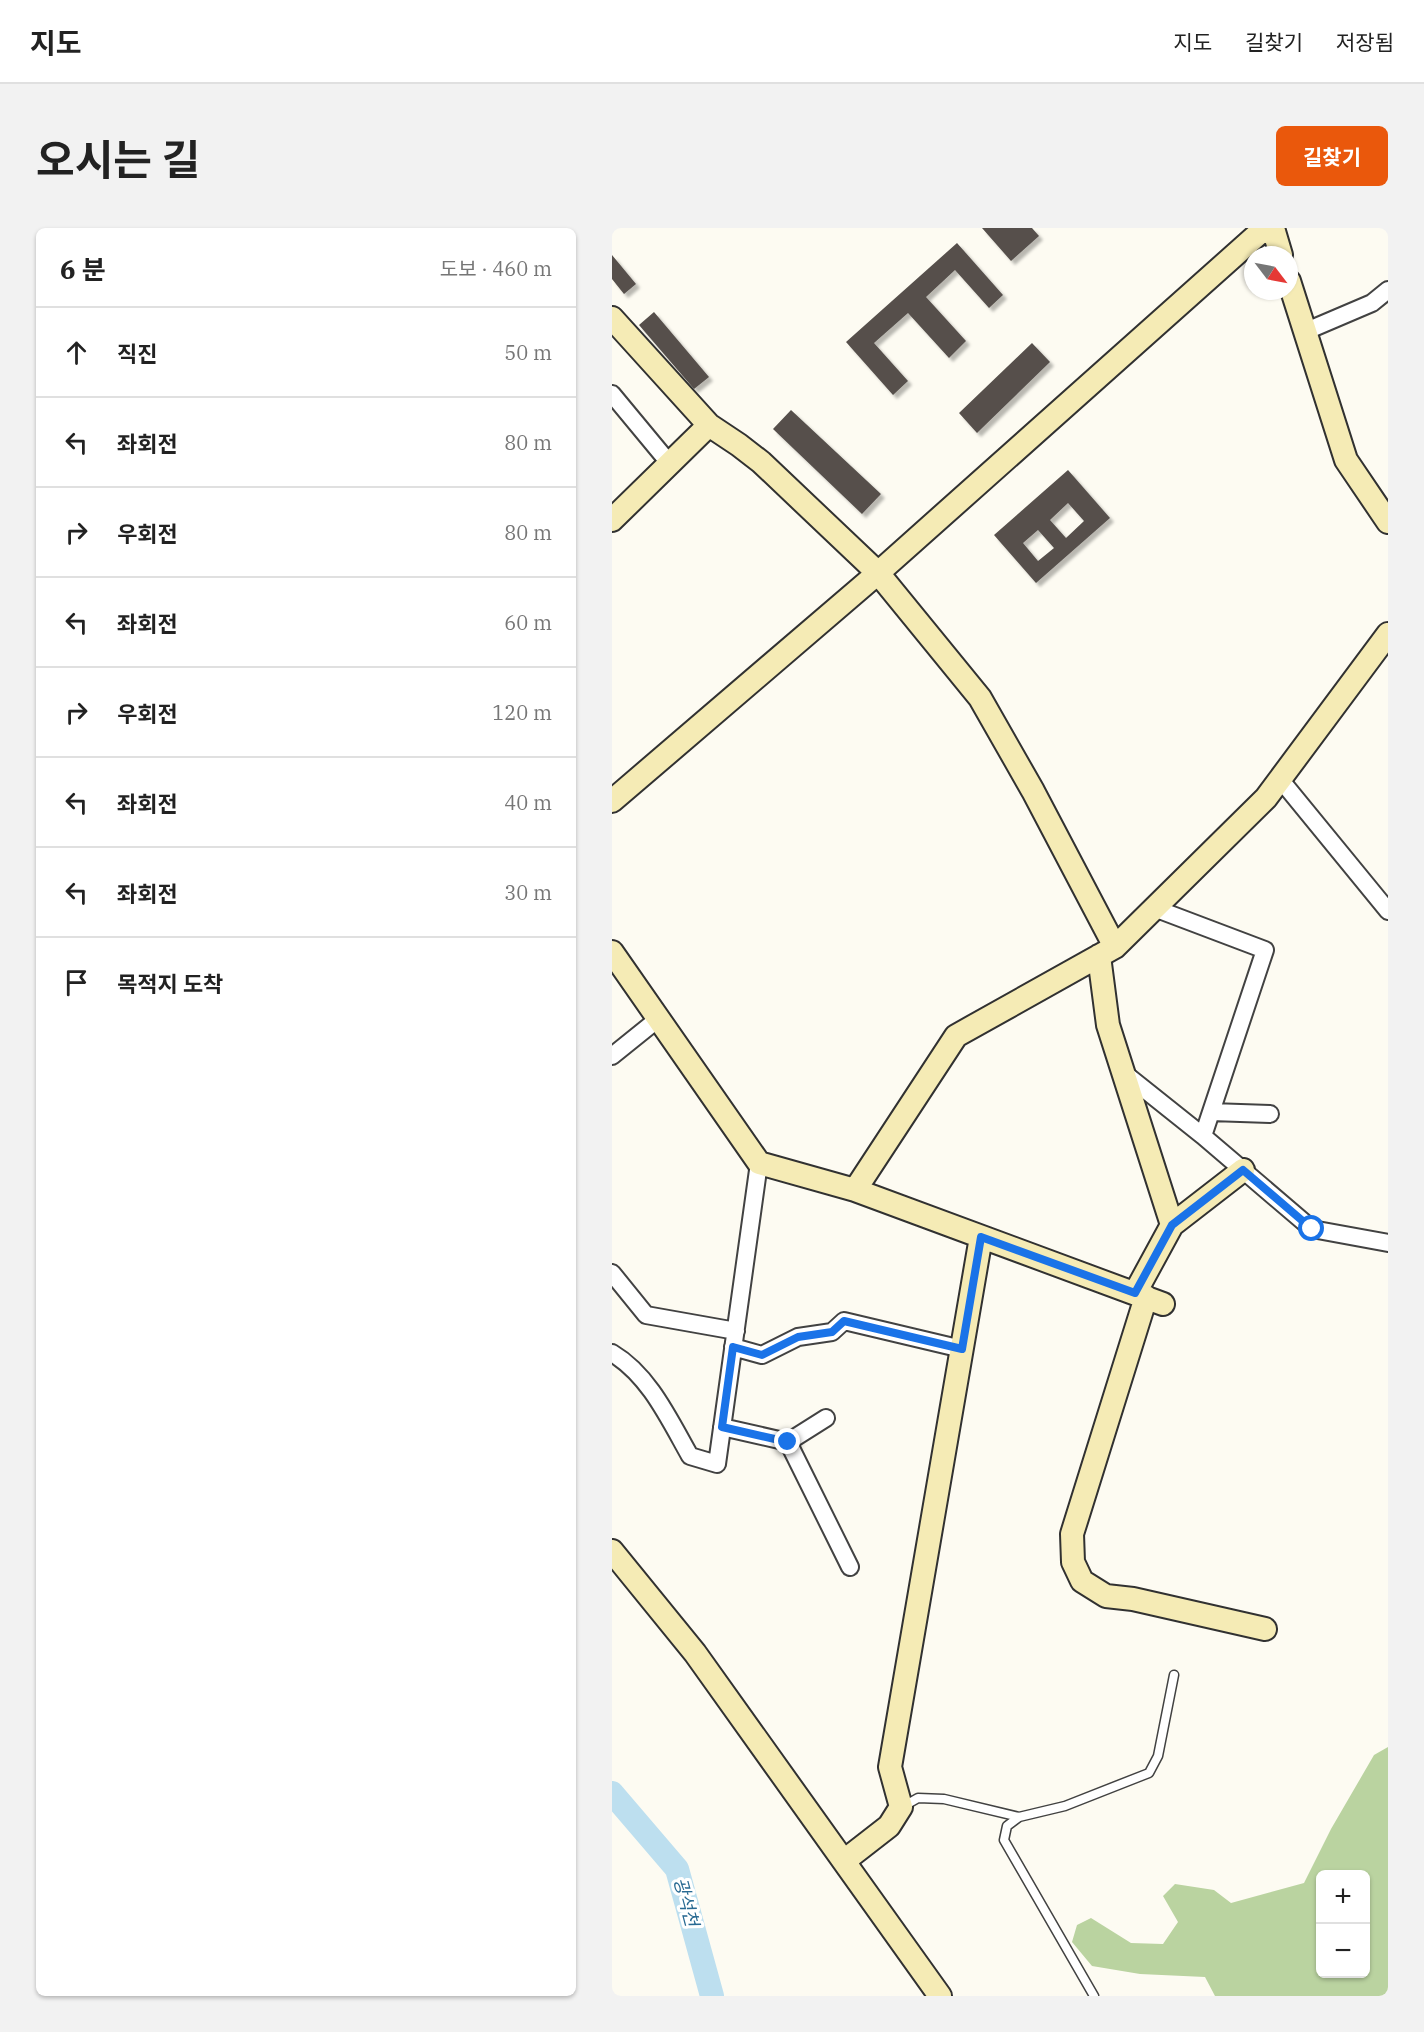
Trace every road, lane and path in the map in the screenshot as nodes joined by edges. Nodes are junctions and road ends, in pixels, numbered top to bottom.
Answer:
1 (1265, 228) edge
2 (1274, 228) edge
3 (1279, 246) edge
4 (1388, 290) edge
5 (1295, 300) edge
6 (612, 318) edge
7 (1304, 332) junction
8 (612, 394) edge
9 (709, 425) junction
10 (670, 464) junction
11 (612, 520) edge
12 (1388, 522) edge
13 (878, 573) junction
14 (1387, 636) edge
15 (1280, 779) junction
16 (612, 801) edge
17 (1154, 908) junction
18 (1388, 911) edge
19 (612, 952) edge
20 (1107, 952) junction
21 (658, 1019) junction
22 (612, 1056) edge
23 (1124, 1073) junction
24 (1211, 1112) junction
25 (1270, 1114) dead end
26 (1203, 1136) junction
27 (759, 1163) junction
28 (1243, 1170) junction
29 (855, 1190) junction
30 (1172, 1225) junction
31 (981, 1237) junction
32 (1388, 1243) edge
33 (612, 1273) edge
34 (1148, 1298) junction
35 (734, 1339) junction
36 (962, 1349) junction
37 (612, 1353) edge
38 (826, 1418) dead end
39 (722, 1427) junction
40 (788, 1442) junction
41 (612, 1551) edge
42 (850, 1567) dead end
43 (1265, 1629) dead end
44 (1174, 1675) dead end
45 (902, 1807) junction
46 (1019, 1817) junction
47 (844, 1861) junction
48 (939, 1996) edge
49 (1094, 1996) edge

1 - 13 street
2 - 3 street
4 - 7 street
5 - 7 street
6 - 9 street
7 - 12 street
8 - 10 street
9 - 10 street
9 - 13 street
10 - 11 street
13 - 16 street
13 - 20 street
14 - 15 street
15 - 17 street
15 - 18 street
17 - 20 street
17 - 24 street
19 - 21 street
20 - 23 street
20 - 29 street
21 - 22 street
21 - 27 street
23 - 26 street
23 - 30 street
24 - 25 street
24 - 26 street
26 - 28 street
27 - 29 street
27 - 35 street
28 - 30 street
28 - 32 street
29 - 31 street
30 - 34 street
31 - 34 street
31 - 36 street
33 - 35 street
34 - 43 street
35 - 36 street
35 - 39 street
36 - 45 street
37 - 39 street
38 - 40 street
39 - 40 street
40 - 42 street
41 - 47 street
44 - 46 lane
45 - 46 lane
45 - 47 street
46 - 49 lane
47 - 48 street

